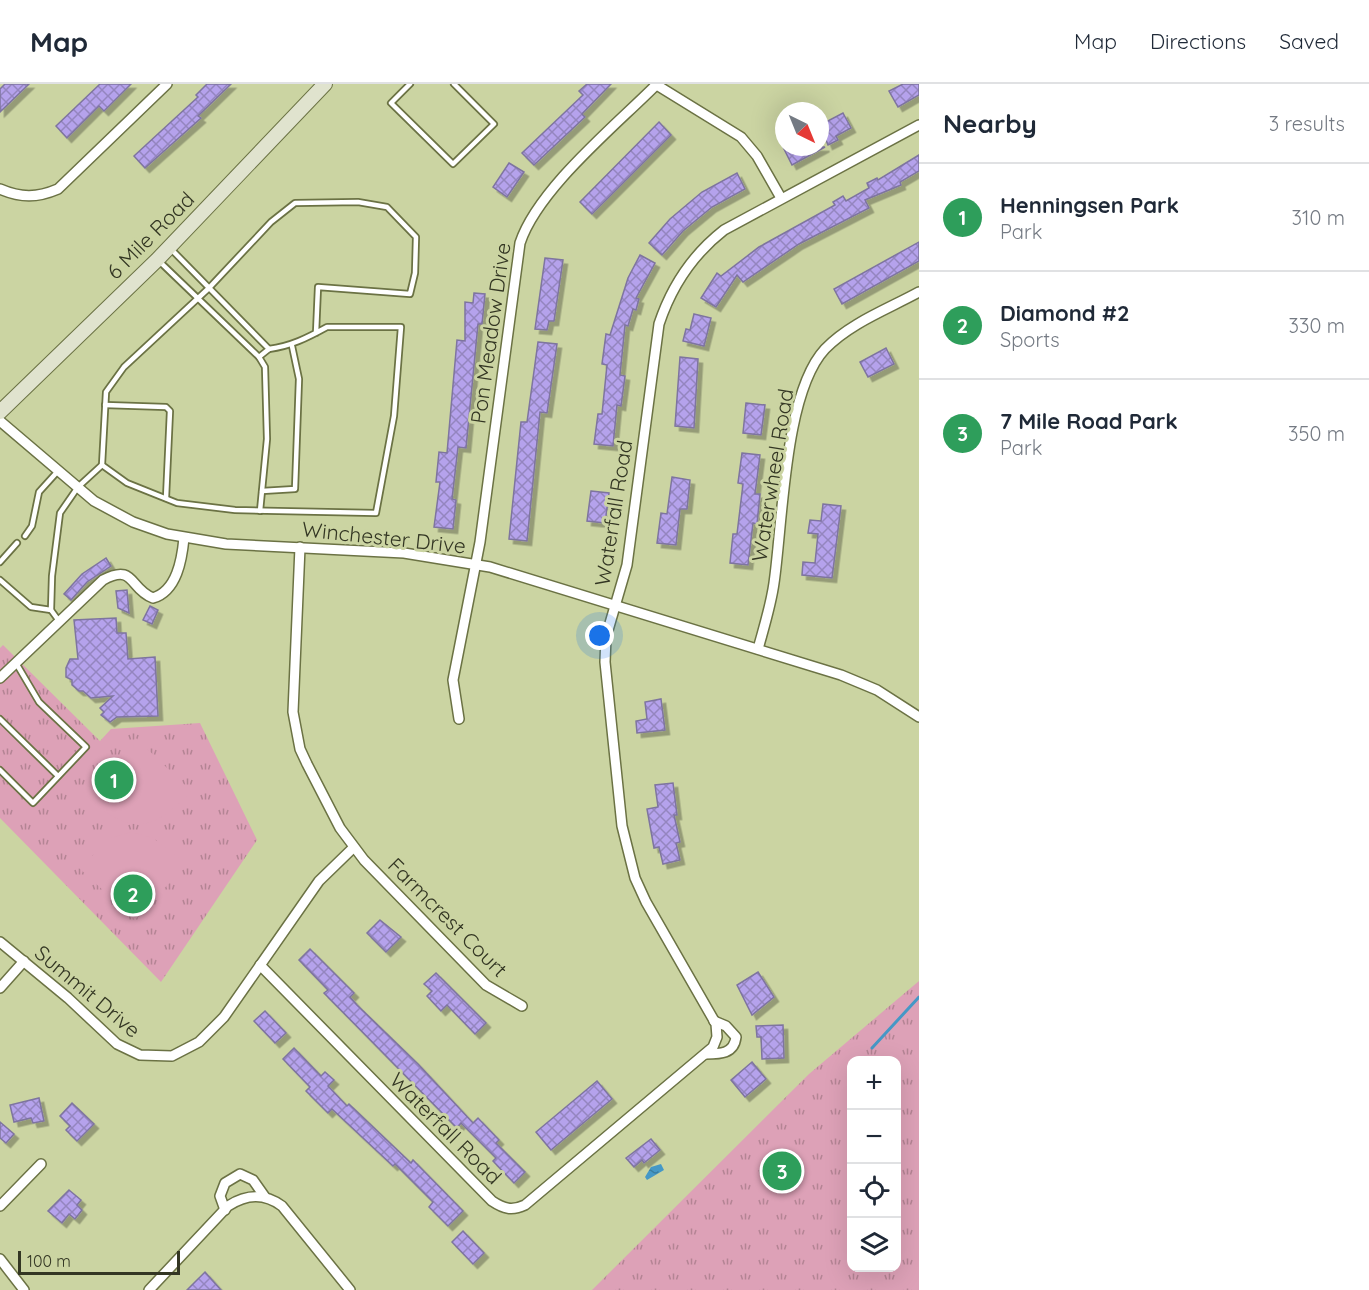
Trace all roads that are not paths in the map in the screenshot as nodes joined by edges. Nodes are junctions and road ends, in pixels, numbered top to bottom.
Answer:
1 (167, 84) edge
2 (325, 84) edge
3 (410, 84) edge
4 (454, 84) edge
5 (655, 85) edge
6 (919, 125) edge
7 (0, 189) edge
8 (781, 198) junction
9 (169, 247) junction
10 (157, 260) junction
11 (209, 288) junction
12 (919, 292) edge
13 (198, 298) junction
14 (316, 333) junction
15 (292, 346) junction
16 (269, 350) junction
17 (259, 357) junction
18 (105, 405) junction
19 (0, 412) edge
20 (0, 421) edge
21 (102, 465) junction
22 (58, 471) junction
23 (78, 487) junction
24 (262, 491) junction
25 (165, 498) junction
26 (260, 511) junction
27 (25, 536) dead end
28 (184, 538) junction
29 (17, 543) dead end
30 (300, 547) junction
31 (0, 562) edge
32 (475, 565) junction
33 (0, 580) edge
34 (615, 604) junction
35 (51, 610) junction
36 (59, 622) junction
37 (758, 649) junction
38 (16, 663) junction
39 (0, 678) edge
40 (919, 717) edge
41 (0, 719) edge
42 (459, 719) dead end
43 (0, 770) edge
44 (58, 776) junction
45 (353, 848) junction
46 (0, 942) edge
47 (24, 961) junction
48 (260, 965) junction
49 (0, 988) edge
50 (522, 1006) dead end
51 (714, 1021) junction
52 (706, 1054) junction
53 (41, 1164) dead end
54 (265, 1197) junction
55 (0, 1206) edge
56 (225, 1210) junction
57 (0, 1259) edge
58 (24, 1290) edge
59 (149, 1290) edge
60 (350, 1290) edge

1 - 7 street
2 - 9 street, 6 Mile Road
3 - 4 lane
5 - 8 street
5 - 32 street, Pon Meadow Drive
6 - 8 street, Waterfall Road
8 - 34 street, Waterfall Road
9 - 10 street, 6 Mile Road
9 - 11 lane
10 - 13 lane
10 - 19 street, 6 Mile Road
11 - 13 lane
11 - 14 lane
11 - 16 lane
12 - 37 street, Waterwheel Road
13 - 17 lane
13 - 18 lane
14 - 15 lane
14 - 26 lane
15 - 16 lane
15 - 24 lane
16 - 17 lane
17 - 24 lane
18 - 21 lane
18 - 25 lane
20 - 22 street, Winchester Drive
21 - 23 lane
21 - 25 lane
22 - 23 street, Winchester Drive
22 - 27 lane
23 - 28 street, Winchester Drive
23 - 35 lane
24 - 26 lane
25 - 26 lane
28 - 30 street, Winchester Drive
28 - 36 street
29 - 31 lane
30 - 32 street, Winchester Drive
30 - 45 street, Farmcrest Court
32 - 34 street, Winchester Drive
32 - 42 street, Pon Meadow Drive
33 - 35 lane
34 - 37 street, Winchester Drive
34 - 51 street, Waterfall Road
35 - 36 lane
36 - 38 street
37 - 40 street, Winchester Drive
38 - 39 street
38 - 44 lane
41 - 44 lane
43 - 44 lane
45 - 48 street, Summit Drive
45 - 50 street, Farmcrest Court
46 - 47 street, Summit Drive
47 - 48 street, Summit Drive
47 - 49 street
48 - 52 street, Waterfall Road
51 - 52 street
51 - 52 street, Waterfall Road
53 - 55 street
54 - 56 street
54 - 56 street
54 - 60 street
56 - 59 street
57 - 58 street

